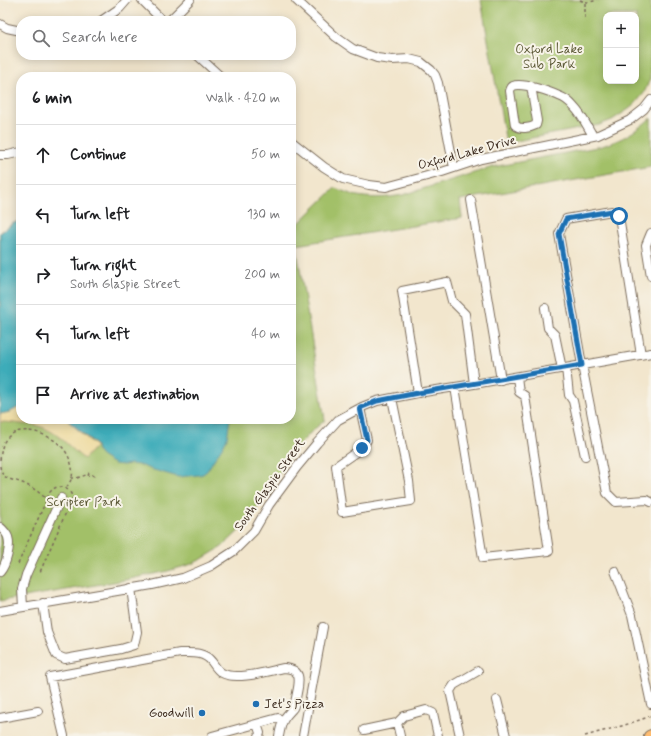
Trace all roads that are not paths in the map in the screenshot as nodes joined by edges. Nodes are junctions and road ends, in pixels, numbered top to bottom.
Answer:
1 (127, 0) edge
2 (142, 0) edge
3 (190, 0) edge
4 (296, 0) edge
5 (108, 16) edge
6 (158, 16) edge
7 (174, 16) edge
8 (0, 24) edge
9 (16, 30) edge
10 (203, 60) edge
11 (216, 72) edge
12 (531, 86) junction
13 (651, 100) edge
14 (593, 136) junction
15 (296, 145) edge
16 (16, 153) edge
17 (0, 155) edge
18 (454, 168) junction
19 (470, 200) dead end
20 (651, 233) edge
21 (651, 276) edge
22 (545, 308) dead end
23 (651, 353) edge
24 (640, 355) junction
25 (582, 365) junction
26 (564, 369) junction
27 (516, 377) junction
28 (501, 380) junction
29 (474, 384) junction
30 (455, 387) junction
31 (418, 393) junction
32 (392, 398) junction
33 (360, 408) junction
34 (585, 456) dead end
35 (61, 498) dead end
36 (651, 502) edge
37 (0, 527) edge
38 (615, 571) dead end
39 (0, 572) edge
40 (131, 588) junction
41 (43, 603) junction
42 (23, 607) junction
43 (0, 611) edge
44 (323, 627) dead end
45 (478, 670) dead end
46 (497, 700) dead end
47 (651, 704) edge
48 (38, 712) dead end
49 (0, 718) edge
50 (282, 721) junction
51 (397, 723) junction
52 (257, 724) junction
53 (364, 730) dead end
54 (64, 736) edge
55 (212, 736) edge
56 (259, 736) edge
57 (279, 736) edge
58 (303, 736) edge
59 (400, 736) edge
60 (438, 736) edge
61 (460, 736) edge
62 (506, 736) edge

1 - 5 street
2 - 6 street
3 - 7 street
4 - 18 street
8 - 9 street
10 - 11 street
12 - 12 street
12 - 14 street
13 - 14 street, Oxford Lake Drive
14 - 18 street, Oxford Lake Drive
15 - 18 street, Oxford Lake Drive
16 - 17 street
19 - 28 street
20 - 21 street
22 - 26 street
23 - 24 street, South Glaspie Street
24 - 25 street, South Glaspie Street
24 - 25 street
25 - 26 street, South Glaspie Street
25 - 36 street
26 - 27 street, South Glaspie Street
26 - 34 street
27 - 28 street, South Glaspie Street
27 - 30 street
28 - 29 street, South Glaspie Street
29 - 30 street, South Glaspie Street
29 - 31 street
30 - 31 street, South Glaspie Street
31 - 32 street, South Glaspie Street
32 - 33 street, South Glaspie Street
32 - 33 street
33 - 40 street, South Glaspie Street
35 - 42 street
37 - 39 street
38 - 47 street
40 - 41 street, South Glaspie Street
40 - 41 street
41 - 42 street, South Glaspie Street
42 - 43 street, South Glaspie Street
44 - 58 street
45 - 61 street
46 - 62 street
48 - 49 street
50 - 52 street
50 - 54 street
50 - 57 street
51 - 53 street
51 - 59 street
51 - 60 street
52 - 55 street
52 - 56 street

